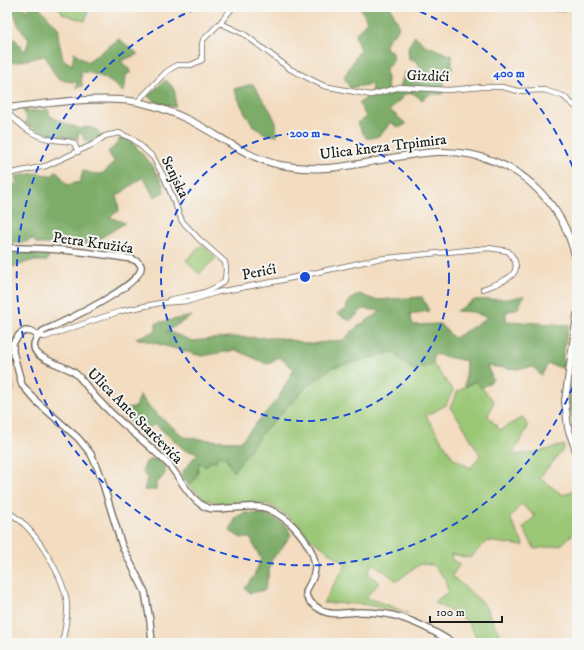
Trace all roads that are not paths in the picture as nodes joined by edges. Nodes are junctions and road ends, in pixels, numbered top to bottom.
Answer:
1 (233, 7) edge
2 (220, 23) junction
3 (137, 102) junction
4 (7, 108) edge
5 (577, 108) edge
6 (7, 112) edge
7 (78, 152) junction
8 (7, 174) edge
9 (7, 248) edge
10 (577, 263) edge
11 (483, 289) dead end
12 (160, 303) junction
13 (577, 315) edge
14 (38, 336) junction
15 (577, 454) edge
16 (7, 510) edge
17 (62, 643) edge
18 (152, 643) edge
19 (453, 643) edge

1 - 2 street
2 - 3 street
2 - 5 street, Gizdići
3 - 4 main road, Ulica kneza Trpimira
3 - 10 main road, Ulica kneza Trpimira
6 - 7 street
7 - 8 street, Senjska
7 - 12 street, Senjska
9 - 14 street, Petra Kružića
11 - 12 street, Perići
12 - 14 street, Perići
13 - 15 main road
14 - 18 street
14 - 19 street, Ulica Ante Starčevića
16 - 17 street

